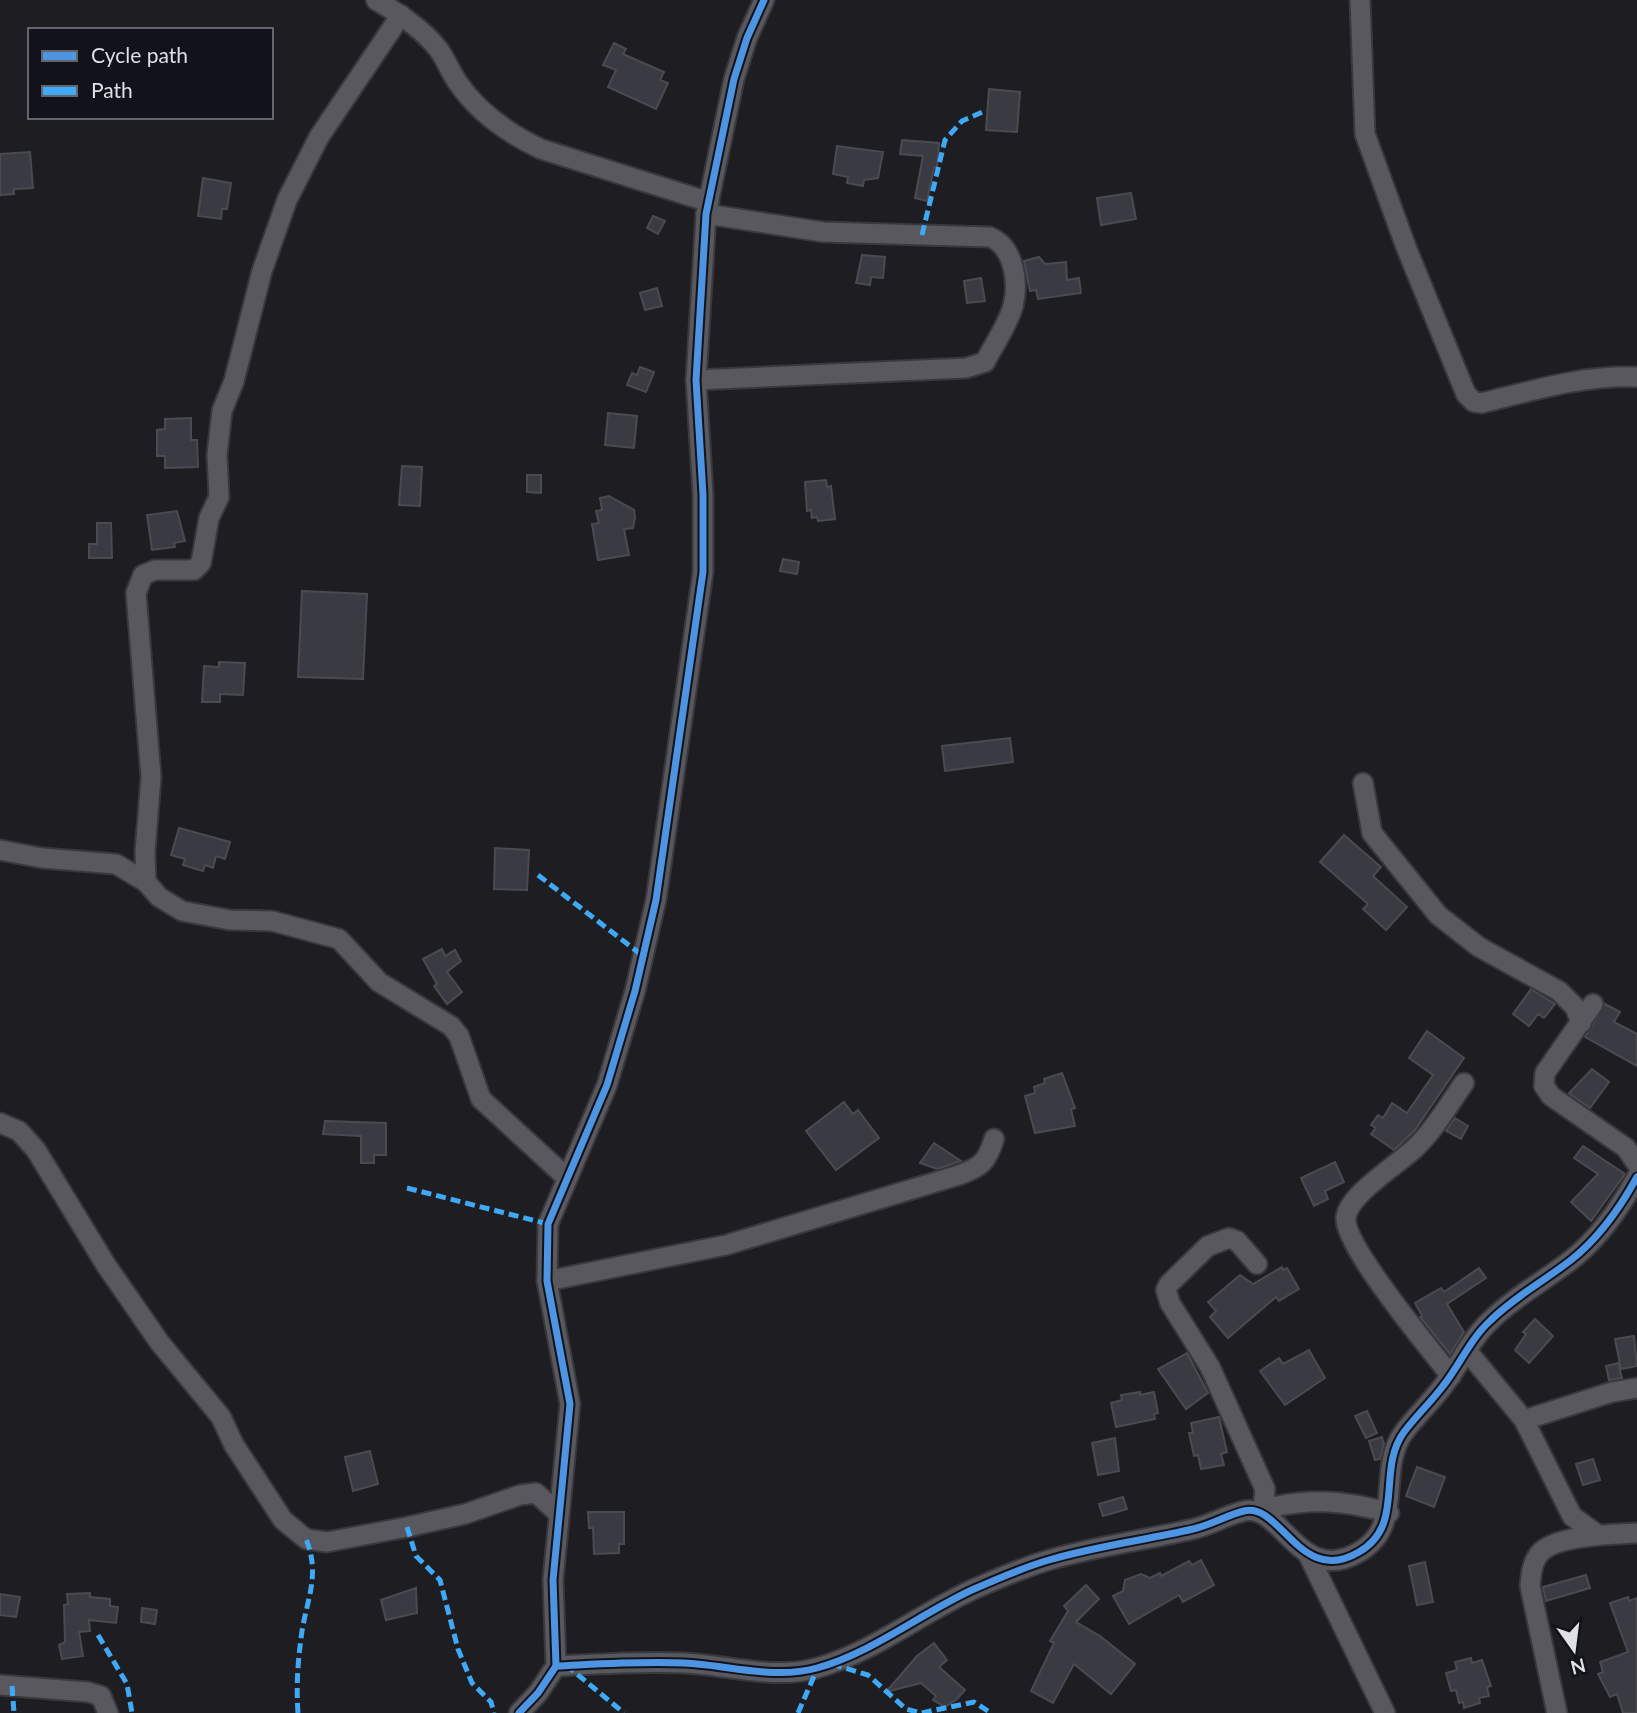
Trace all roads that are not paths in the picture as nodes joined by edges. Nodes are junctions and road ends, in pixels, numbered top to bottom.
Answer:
1 (376, 0) edge
2 (764, 0) edge
3 (1360, 0) edge
4 (401, 15) junction
5 (708, 208) junction
6 (1637, 377) edge
7 (696, 380) junction
8 (1363, 783) dead end
9 (0, 849) edge
10 (146, 882) junction
11 (1593, 1004) dead end
12 (1581, 1023) junction
13 (1464, 1083) dead end
14 (0, 1123) edge
15 (994, 1139) dead end
16 (1637, 1164) edge
17 (1637, 1177) edge
18 (567, 1178) junction
19 (1258, 1264) dead end
20 (548, 1281) junction
21 (1468, 1352) junction
22 (1451, 1376) junction
23 (1637, 1388) edge
24 (1524, 1420) junction
25 (1261, 1509) junction
26 (1389, 1513) junction
27 (559, 1514) junction
28 (1637, 1533) edge
29 (1598, 1535) junction
30 (1308, 1554) junction
31 (556, 1665) junction
32 (0, 1685) edge
33 (108, 1713) edge
34 (519, 1713) edge
35 (1385, 1713) edge
36 (1557, 1713) edge

1 - 4 street
2 - 5 street
3 - 6 street
4 - 5 street
4 - 10 street
5 - 7 street
5 - 7 street
7 - 18 street
8 - 12 street
9 - 10 street
10 - 18 street
11 - 12 street
12 - 16 street
13 - 22 street
14 - 27 street
15 - 20 street
17 - 21 street
18 - 20 street
19 - 25 street
20 - 27 street
21 - 22 street
21 - 24 street
22 - 26 street
23 - 24 street
24 - 29 street
25 - 26 street
25 - 30 street
25 - 31 street
26 - 30 street
27 - 31 street
28 - 29 street
29 - 36 street
30 - 35 street
31 - 34 street
32 - 33 street

